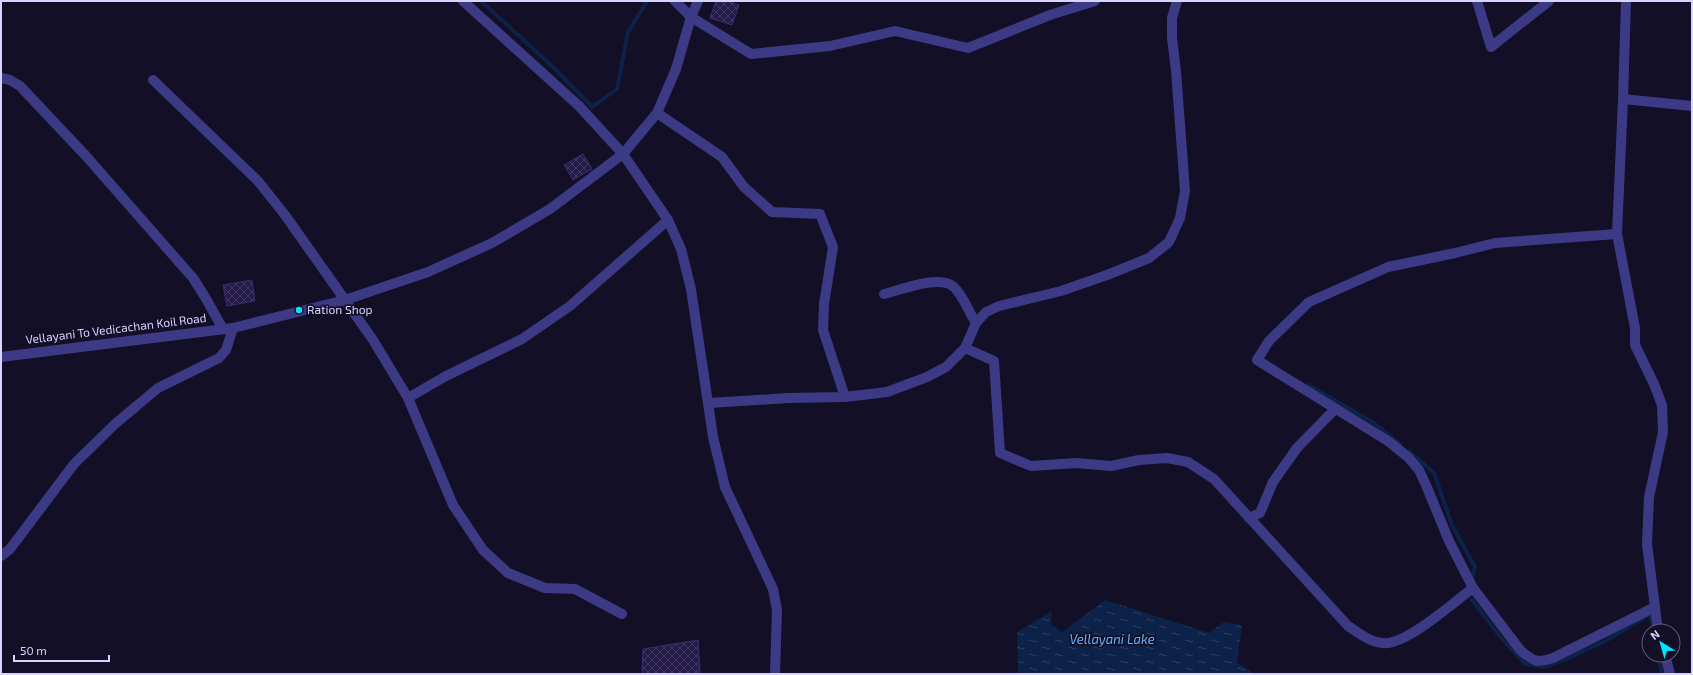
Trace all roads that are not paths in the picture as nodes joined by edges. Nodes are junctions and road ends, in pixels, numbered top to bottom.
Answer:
1 (464, 1) edge
2 (674, 1) edge
3 (698, 1) edge
4 (1096, 1) edge
5 (1177, 1) edge
6 (1477, 1) edge
7 (1550, 1) edge
8 (1626, 1) edge
9 (691, 17) junction
10 (1, 78) edge
11 (153, 80) dead end
12 (1623, 98) junction
13 (1692, 106) edge
14 (657, 113) junction
15 (623, 154) junction
16 (668, 220) junction
17 (1617, 234) junction
18 (884, 294) dead end
19 (346, 300) junction
20 (976, 323) junction
21 (233, 328) junction
22 (223, 329) junction
23 (965, 348) junction
24 (1, 357) edge
25 (845, 397) junction
26 (408, 398) junction
27 (709, 403) junction
28 (1335, 409) junction
29 (1249, 518) junction
30 (1, 556) edge
31 (1473, 588) junction
32 (1655, 607) junction
33 (622, 614) dead end
34 (1657, 623) edge
35 (1667, 663) edge
36 (775, 674) edge
37 (1670, 674) edge

1 - 15 street
2 - 9 street
3 - 9 street, Vellayani To Vedicachan Koil Road
4 - 9 street
5 - 20 street
6 - 7 street
8 - 12 street
9 - 14 street, Vellayani To Vedicachan Koil Road
10 - 22 street
11 - 19 street
12 - 13 street
12 - 17 street
14 - 15 street, Vellayani To Vedicachan Koil Road
14 - 25 street
15 - 16 street
15 - 19 street, Vellayani To Vedicachan Koil Road
16 - 26 street
16 - 27 street
17 - 28 street
17 - 32 street
18 - 20 street
19 - 21 street, Vellayani To Vedicachan Koil Road
19 - 26 street
20 - 23 street
21 - 22 street, Vellayani To Vedicachan Koil Road
21 - 30 street
22 - 24 street, Vellayani To Vedicachan Koil Road
23 - 25 street
23 - 29 street
25 - 27 street
26 - 33 street
27 - 36 street
28 - 29 street
28 - 31 street
29 - 31 street
31 - 32 street
32 - 34 street
35 - 37 street

